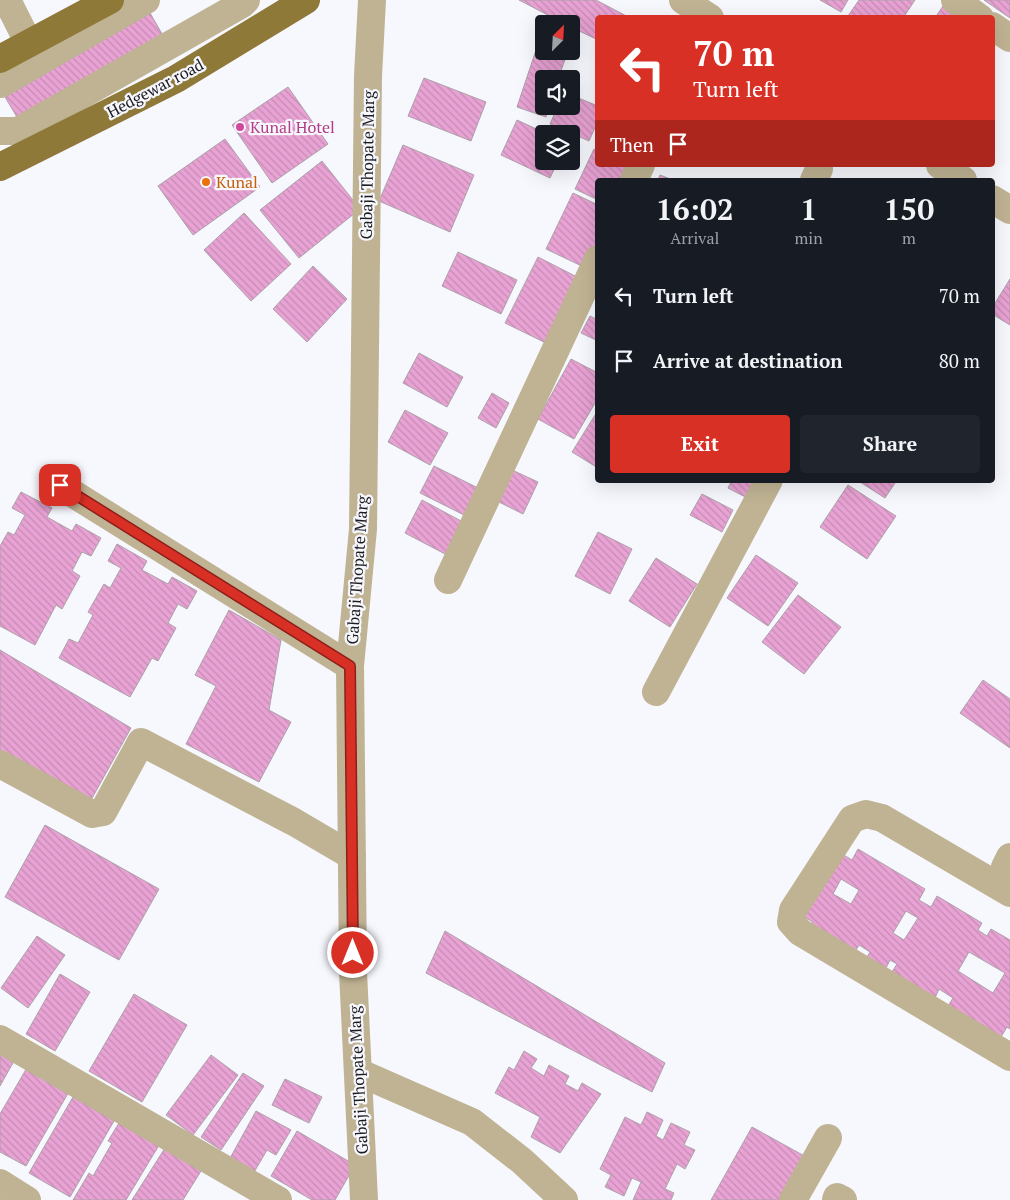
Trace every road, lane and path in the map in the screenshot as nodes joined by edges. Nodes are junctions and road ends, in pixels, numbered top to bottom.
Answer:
1 (7, 0) edge
2 (110, 0) edge
3 (146, 0) edge
4 (246, 0) edge
5 (306, 0) edge
6 (372, 0) edge
7 (683, 0) edge
8 (955, 0) edge
9 (707, 15) edge
10 (976, 15) edge
11 (995, 28) edge
12 (1010, 38) edge
13 (29, 44) junction
14 (0, 59) edge
15 (0, 84) edge
16 (0, 131) edge
17 (0, 167) edge
18 (943, 167) edge
19 (960, 178) edge
20 (995, 201) edge
21 (1010, 210) edge
22 (595, 265) edge
23 (767, 483) edge
24 (60, 485) dead end
25 (448, 580) dead end
26 (350, 666) junction
27 (656, 692) dead end
28 (0, 764) edge
29 (352, 856) junction
30 (1010, 893) edge
31 (0, 1039) edge
32 (1010, 1056) edge
33 (358, 1072) junction
34 (828, 1138) dead end
35 (0, 1183) edge
36 (27, 1200) edge
37 (278, 1200) edge
38 (364, 1200) edge
39 (564, 1200) edge
40 (793, 1200) edge
41 (836, 1200) edge
42 (843, 1200) edge

1 - 13 street
2 - 13 main road
3 - 15 street
4 - 16 street
5 - 17 main road, Hedgewar road
6 - 26 street, Gabaji Thopate Marg
7 - 9 street
8 - 10 street
11 - 12 street
13 - 14 main road
18 - 19 street
20 - 21 street
22 - 25 street
23 - 27 street
24 - 26 street
26 - 29 street, Gabaji Thopate Marg
28 - 29 street
29 - 33 street, Gabaji Thopate Marg
30 - 32 street
31 - 37 street
33 - 38 street, Gabaji Thopate Marg
33 - 39 street
34 - 40 street
35 - 36 street
41 - 42 street

